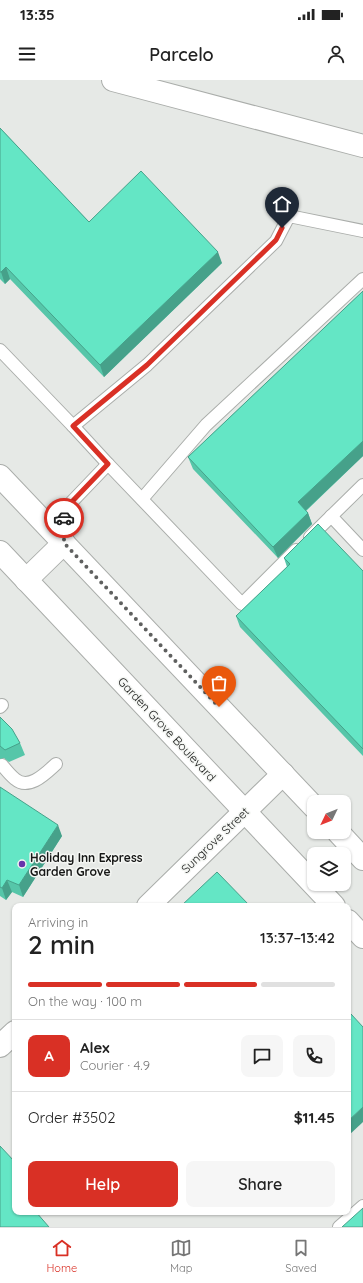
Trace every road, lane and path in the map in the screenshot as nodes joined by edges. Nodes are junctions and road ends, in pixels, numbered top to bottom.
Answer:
1 (114, 80) edge
2 (363, 146) edge
3 (363, 231) edge
4 (363, 279) edge
5 (0, 350) edge
6 (73, 426) junction
7 (108, 464) junction
8 (0, 476) edge
9 (363, 485) edge
10 (142, 499) junction
11 (331, 516) junction
12 (64, 543) junction
13 (363, 550) edge
14 (0, 552) edge
15 (26, 580) junction
16 (56, 764) dead end
17 (2, 765) edge
18 (283, 774) junction
19 (307, 800) edge
20 (244, 812) junction
21 (344, 839) edge
22 (363, 859) edge
23 (151, 903) edge
24 (331, 903) edge
25 (351, 924) edge
26 (363, 937) edge
27 (12, 1035) edge
28 (0, 1046) edge
29 (363, 1206) edge
30 (339, 1227) edge

1 - 2 main road
3 - 6 lane
4 - 10 lane
5 - 6 lane
6 - 7 lane
7 - 10 lane
7 - 12 lane
8 - 12 main road
9 - 11 lane
10 - 11 lane
11 - 13 lane
12 - 15 main road
12 - 18 main road
14 - 15 main road, Garden Grove Boulevard
15 - 20 main road, Garden Grove Boulevard
16 - 17 lane
18 - 19 main road
18 - 20 main road, Sungrove Street
20 - 23 main road, Sungrove Street
20 - 24 main road, Garden Grove Boulevard
21 - 22 main road
25 - 26 main road
27 - 28 main road
29 - 30 lane

